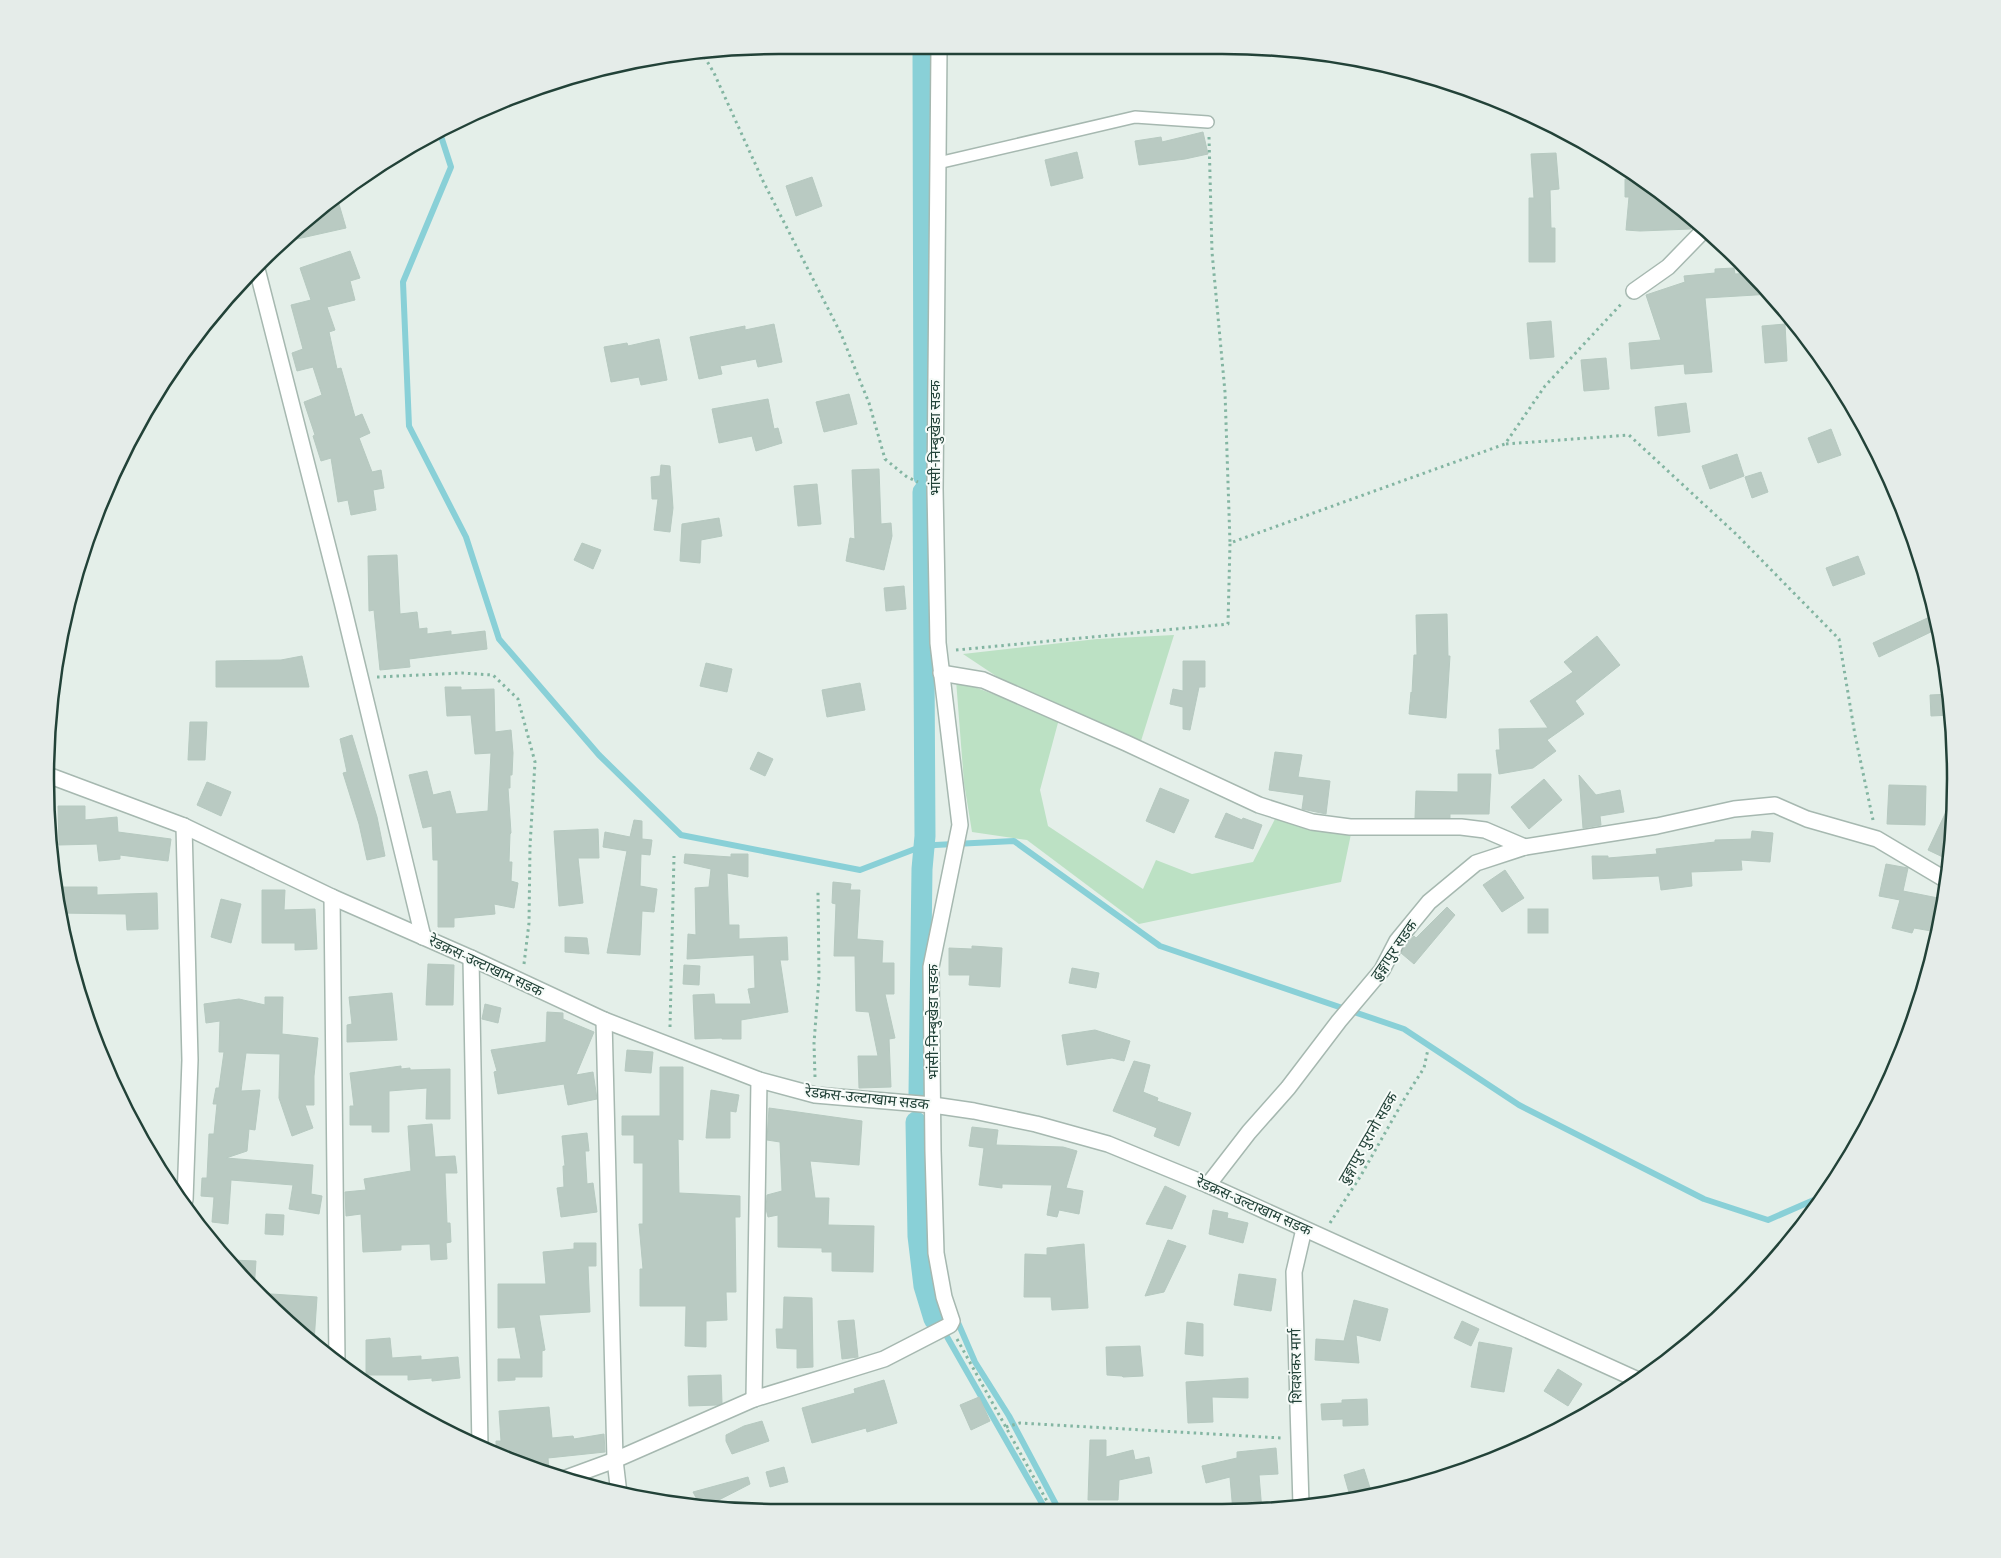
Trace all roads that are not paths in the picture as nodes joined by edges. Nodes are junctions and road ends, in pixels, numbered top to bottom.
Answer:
1 (939, 54) edge
2 (1208, 122) road end
3 (938, 163) junction
4 (1700, 234) edge
5 (258, 274) edge
6 (1634, 291) road end
7 (941, 673) junction
8 (54, 777) edge
9 (184, 826) junction
10 (1525, 847) junction
11 (1941, 877) edge
12 (332, 897) junction
13 (423, 937) junction
14 (471, 958) junction
15 (604, 1020) junction
16 (759, 1080) junction
17 (933, 1105) junction
18 (1208, 1186) junction
19 (185, 1195) edge
20 (1304, 1229) junction
21 (337, 1354) edge
22 (1632, 1377) edge
23 (754, 1399) junction
24 (480, 1439) edge
25 (615, 1460) junction
26 (575, 1475) edge
27 (618, 1486) edge
28 (1301, 1500) edge

1 - 3 street, भांसी-निम्बुखेडा सडक
2 - 3 lane
3 - 7 street, भांसी-निम्बुखेडा सडक
4 - 6 street
5 - 13 street
7 - 10 street
7 - 17 street, भांसी-निम्बुखेडा सडक
8 - 9 street, रेडक्रस-उल्टाखाम सडक
9 - 12 street, रेडक्रस-उल्टाखाम सडक
9 - 19 street
10 - 11 street, ढुङ्गापुर सडक
10 - 18 street, ढुङ्गापुर सडक
12 - 13 street, रेडक्रस-उल्टाखाम सडक
12 - 21 street
13 - 14 street, रेडक्रस-उल्टाखाम सडक
14 - 15 street, रेडक्रस-उल्टाखाम सडक
14 - 24 street
15 - 16 street, रेडक्रस-उल्टाखाम सडक
15 - 25 street
16 - 17 street, रेडक्रस-उल्टाखाम सडक
16 - 23 street
17 - 18 street, रेडक्रस-उल्टाखाम सडक
17 - 23 street, भांसी-निम्बुखेडा सडक
18 - 20 street, रेडक्रस-उल्टाखाम सडक
20 - 22 street, रेडक्रस-उल्टाखाम सडक
20 - 28 street, शिवशंकर मार्ग
23 - 25 street
25 - 26 street
25 - 27 street

